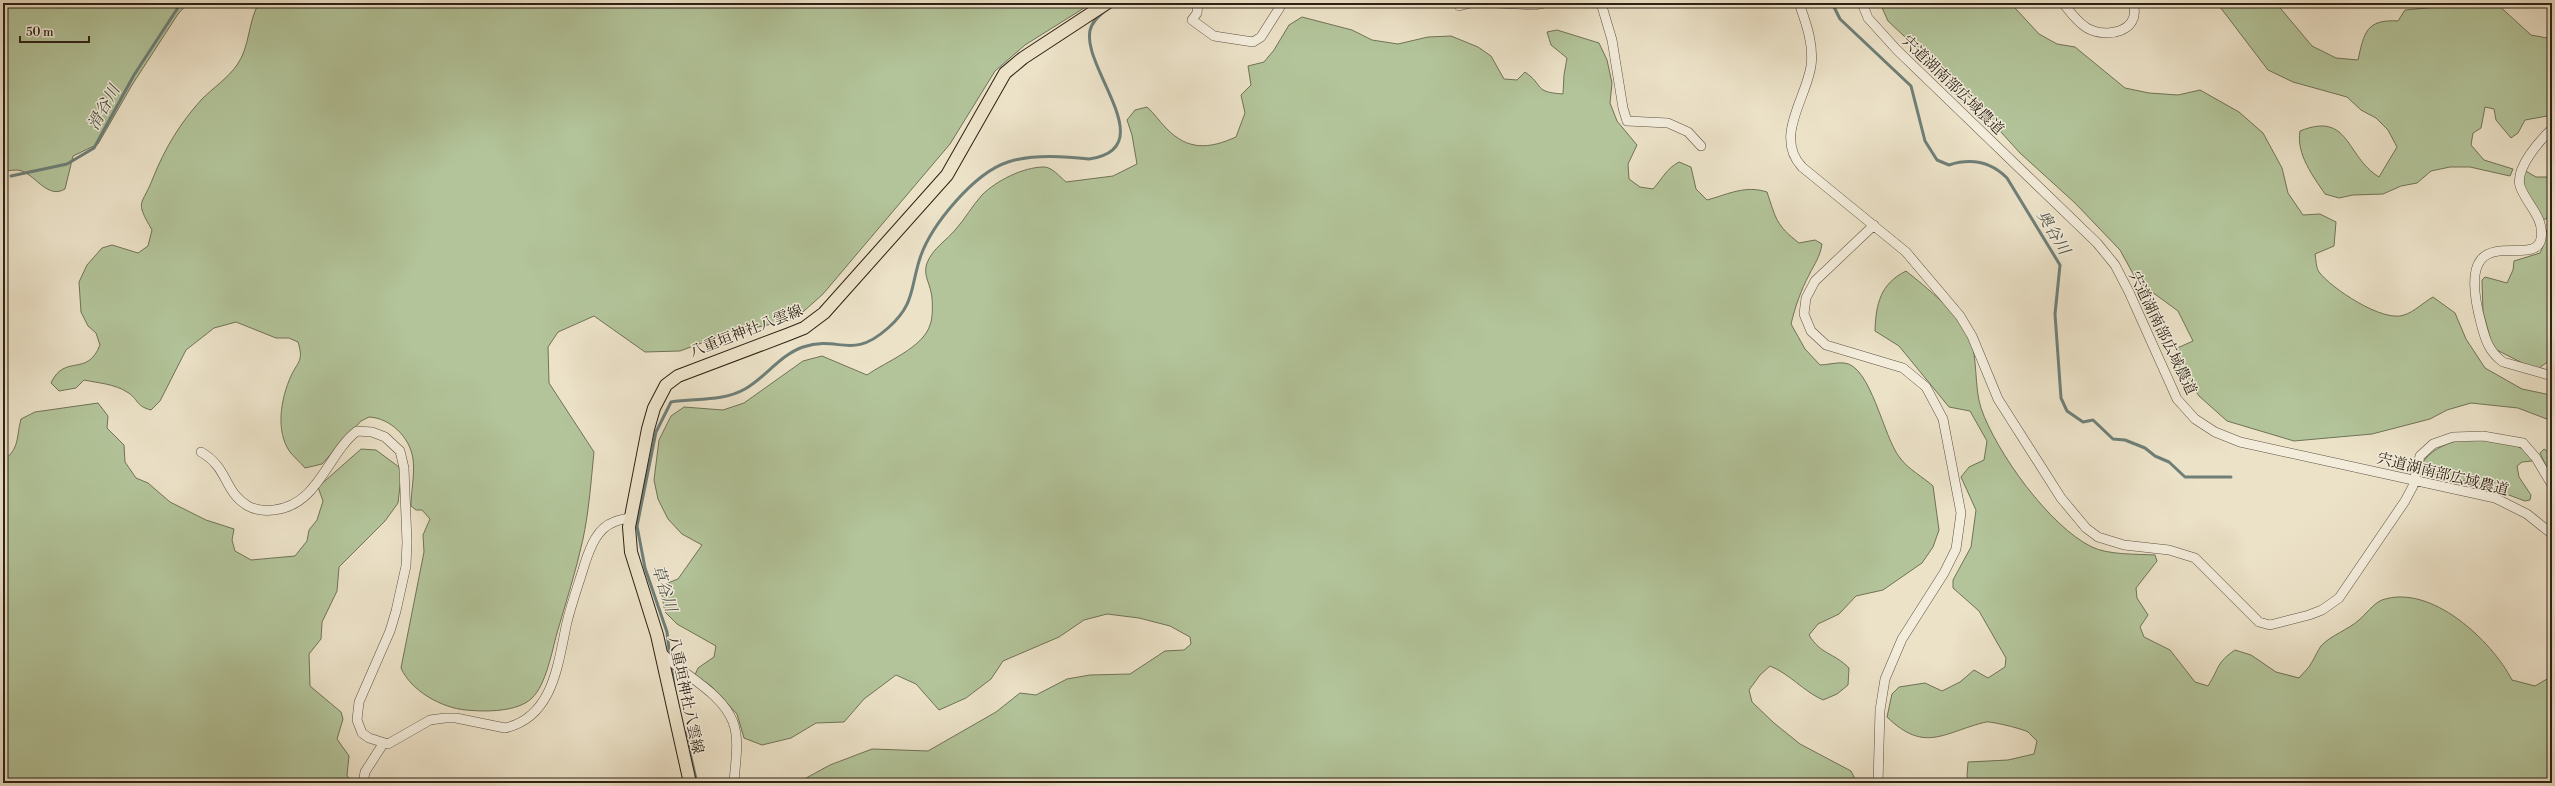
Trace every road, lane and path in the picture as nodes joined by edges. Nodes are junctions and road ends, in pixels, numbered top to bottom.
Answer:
1 (1107, 3) edge
2 (1198, 3) edge
3 (1280, 3) edge
4 (1470, 3) edge
5 (1496, 3) edge
6 (1544, 3) edge
7 (1601, 3) edge
8 (1799, 3) edge
9 (1862, 3) edge
10 (2063, 3) edge
11 (2133, 3) edge
12 (1459, 6) dead end
13 (2552, 129) edge
14 (1701, 146) dead end
15 (1874, 225) junction
16 (2552, 376) edge
17 (201, 452) dead end
18 (2414, 480) junction
19 (2552, 485) edge
20 (628, 518) junction
21 (2552, 534) edge
22 (667, 658) junction
23 (383, 744) junction
24 (363, 783) edge
25 (690, 783) edge
26 (734, 783) edge
27 (1878, 783) edge

1 - 20 main road, 八重垣神社八雲線
2 - 3 street
4 - 12 street
5 - 6 street
7 - 14 street
8 - 15 street
9 - 18 street, 宍道湖南部広域農道
10 - 11 street
13 - 16 street
15 - 18 street
15 - 27 street
17 - 23 street
18 - 19 street
18 - 21 street, 宍道湖南部広域農道
20 - 22 main road, 八重垣神社八雲線
20 - 23 street
22 - 25 main road, 八重垣神社八雲線
22 - 26 street
23 - 24 street

